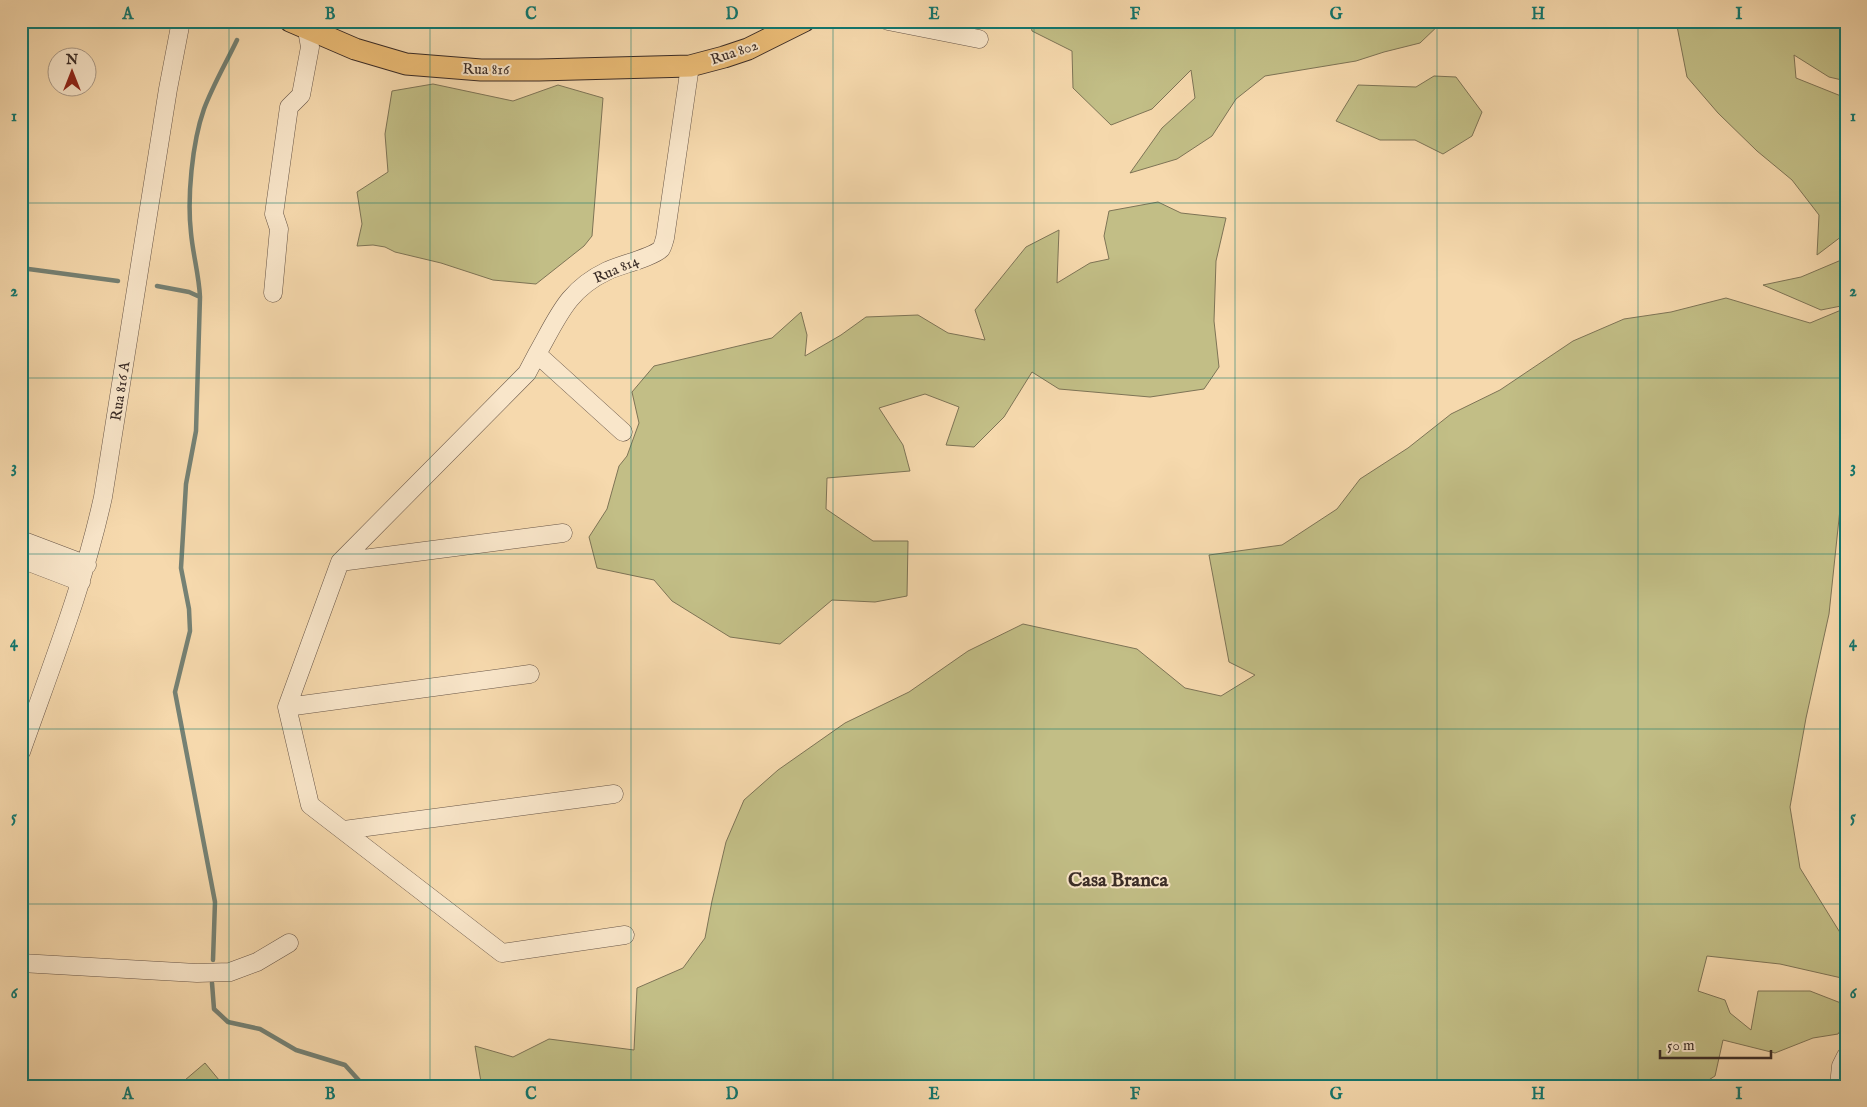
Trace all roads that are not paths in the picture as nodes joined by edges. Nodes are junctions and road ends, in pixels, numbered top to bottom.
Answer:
1 (181, 21) edge
2 (804, 21) edge
3 (888, 21) edge
4 (302, 24) edge
5 (979, 39) dead end
6 (690, 66) junction
7 (273, 293) dead end
8 (537, 354) junction
9 (623, 432) dead end
10 (563, 533) dead end
11 (21, 540) edge
12 (21, 559) edge
13 (340, 562) junction
14 (87, 565) junction
15 (81, 582) junction
16 (530, 674) dead end
17 (287, 707) junction
18 (21, 752) edge
19 (614, 794) dead end
20 (344, 830) junction
21 (625, 936) dead end
22 (289, 943) dead end
23 (21, 963) edge
24 (1846, 1057) edge
25 (1839, 1086) edge

1 - 14 street, Rua 816 A
2 - 6 main road, Rua 802
3 - 5 street
4 - 6 main road, Rua 816
4 - 7 street
6 - 8 street, Rua 814
8 - 9 street
8 - 13 street
10 - 13 street
11 - 14 street
12 - 15 street
13 - 17 street
14 - 15 street, Rua 816 A
15 - 18 street, Rua 816 A
16 - 17 street
17 - 20 street
19 - 20 street
20 - 21 street
22 - 23 street
24 - 25 street

